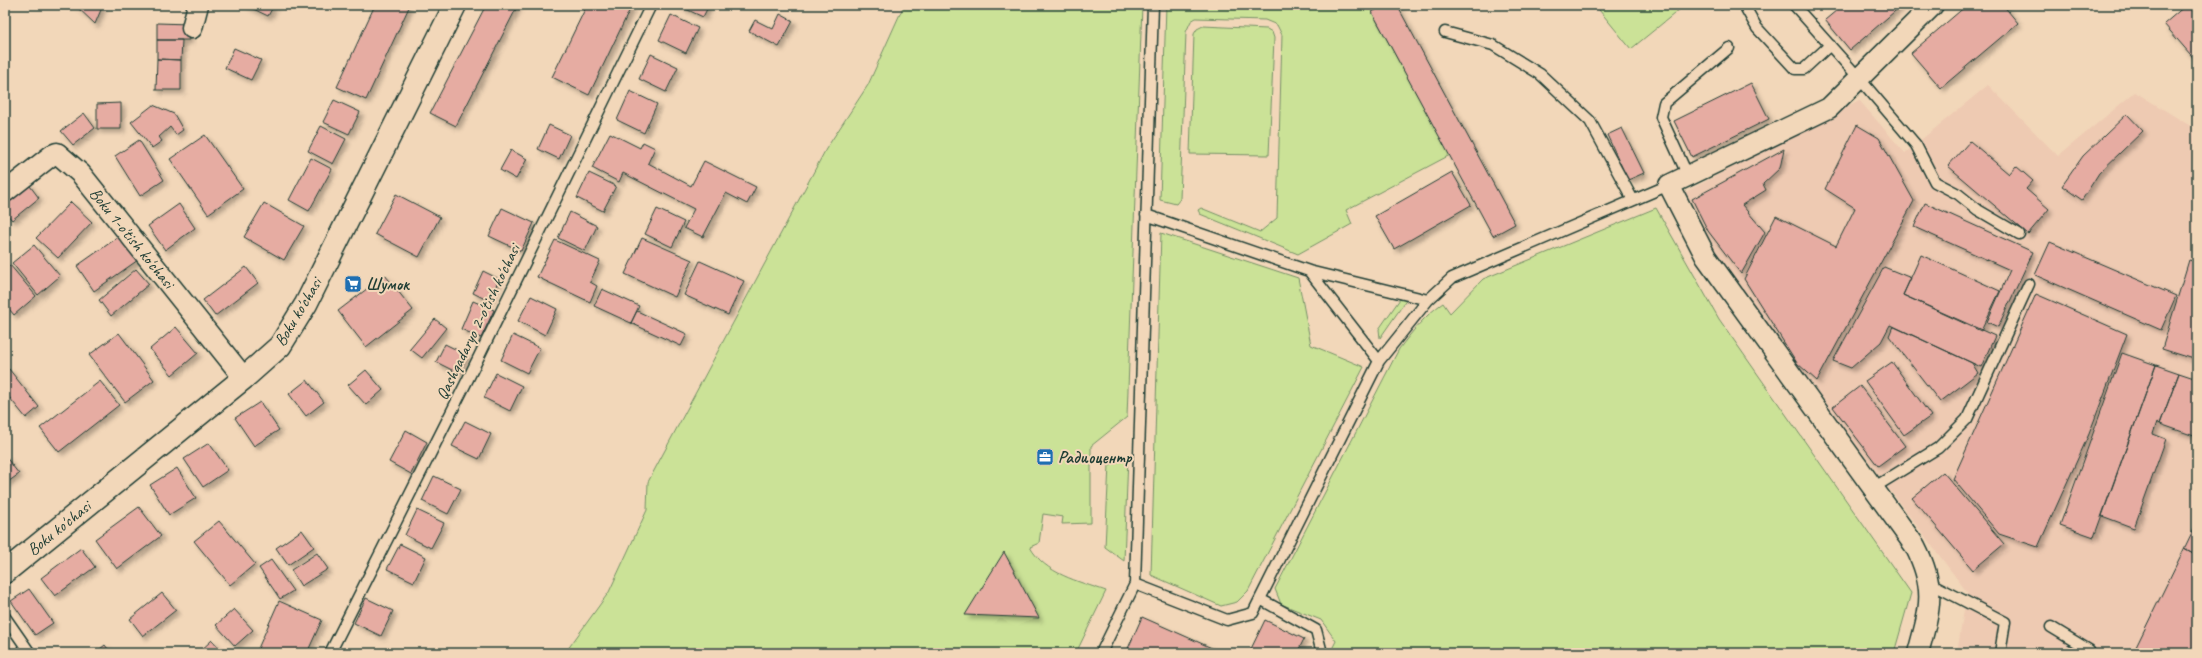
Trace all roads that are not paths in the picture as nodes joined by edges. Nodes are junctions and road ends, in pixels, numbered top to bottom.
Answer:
1 (198, 5) edge
2 (455, 5) edge
3 (651, 5) edge
4 (1153, 5) edge
5 (1744, 5) edge
6 (1794, 5) edge
7 (1933, 5) edge
8 (192, 28) dead end
9 (1445, 32) dead end
10 (1830, 45) junction
11 (1729, 48) dead end
12 (1859, 78) junction
13 (1688, 176) junction
14 (1669, 185) junction
15 (5, 192) edge
16 (1633, 200) junction
17 (1146, 215) junction
18 (2018, 234) dead end
19 (1309, 271) junction
20 (2029, 284) dead end
21 (1428, 300) junction
22 (1379, 361) junction
23 (244, 378) junction
24 (1873, 488) junction
25 (5, 572) edge
26 (1930, 583) junction
27 (1135, 584) junction
28 (1260, 599) junction
29 (5, 617) edge
30 (2052, 627) dead end
31 (30, 653) edge
32 (330, 653) edge
33 (1101, 653) edge
34 (1322, 653) edge
35 (1918, 653) edge
36 (2000, 653) edge
37 (2088, 653) edge

1 - 8 street
2 - 23 street, Boku ko'chasi
3 - 32 lane, Qashqadaryo 2-o'tish ko'chasi
4 - 17 lane
5 - 10 lane
6 - 10 lane
7 - 12 street
9 - 16 lane
10 - 12 lane
11 - 13 lane
12 - 13 street
12 - 18 lane
13 - 14 street
14 - 16 lane
14 - 24 street
15 - 23 street, Boku 1-o'tish ko'chasi
16 - 21 lane
17 - 19 lane
17 - 27 lane
19 - 21 lane
19 - 22 lane
20 - 24 lane
21 - 22 lane
22 - 28 lane
23 - 25 street, Boku ko'chasi
24 - 26 street
26 - 35 street
26 - 36 lane
27 - 28 lane
27 - 33 lane
28 - 34 lane
29 - 31 lane
30 - 37 lane

